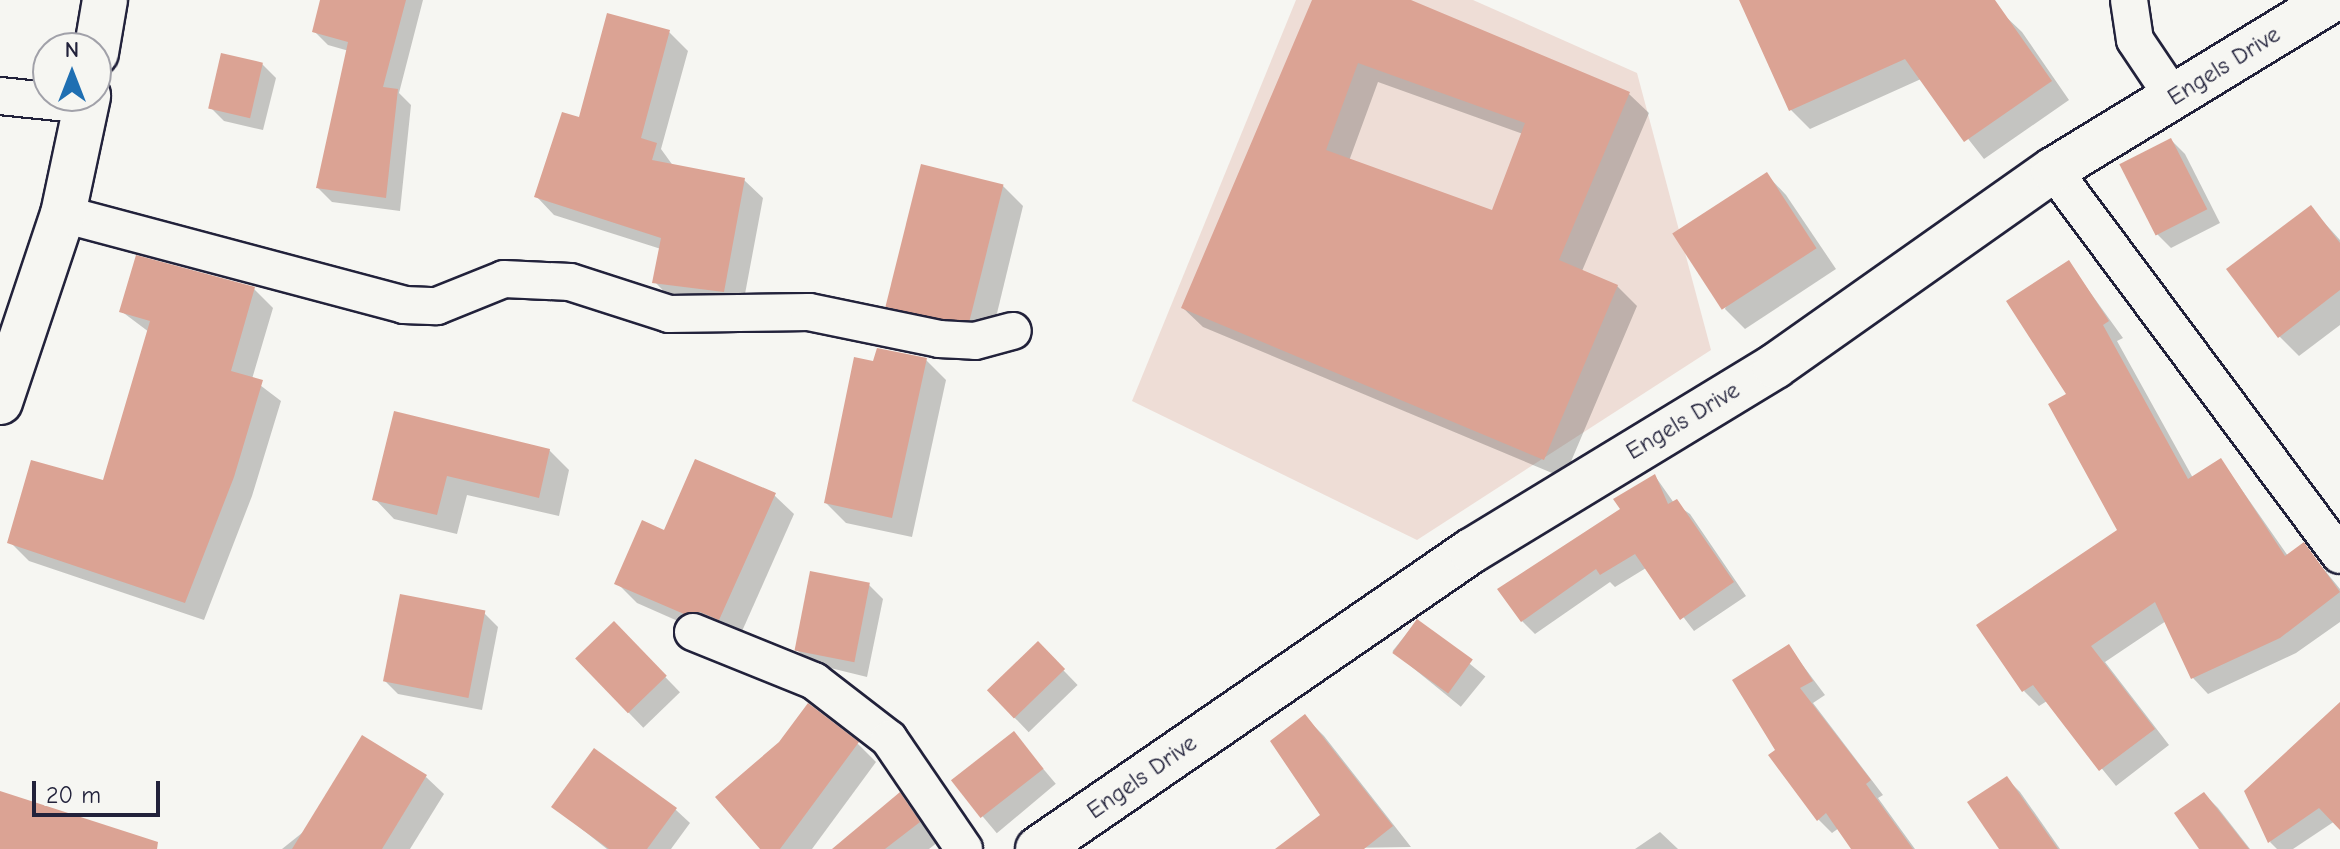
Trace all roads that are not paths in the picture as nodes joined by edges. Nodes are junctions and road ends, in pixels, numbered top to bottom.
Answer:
1 (105, 0) edge
2 (2129, 0) edge
3 (2332, 0) edge
4 (100, 32) edge
5 (0, 96) edge
6 (32, 97) edge
7 (2174, 98) junction
8 (85, 112) edge
9 (2053, 170) junction
10 (63, 214) junction
11 (1013, 331) dead end
12 (0, 402) edge
13 (2340, 555) edge
14 (693, 632) dead end
15 (964, 849) edge
16 (1038, 849) edge

1 - 4 street
2 - 7 street
3 - 7 street, Engels Drive
5 - 6 street
7 - 9 street, Engels Drive
8 - 10 street
9 - 13 street
9 - 16 street, Engels Drive
10 - 11 street
10 - 12 street
14 - 15 street

